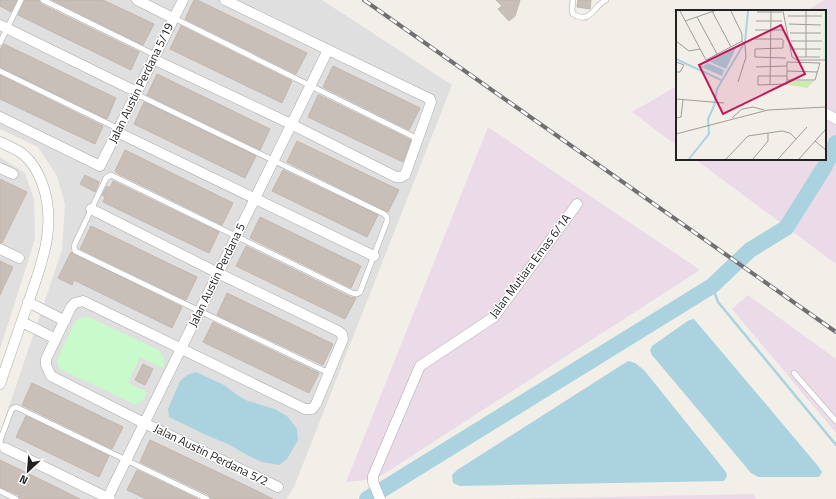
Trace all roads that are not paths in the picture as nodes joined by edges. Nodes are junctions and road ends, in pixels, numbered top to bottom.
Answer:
1 (21, 0) edge
2 (42, 0) edge
3 (137, 0) edge
4 (183, 0) edge
5 (224, 0) edge
6 (573, 0) edge
7 (606, 0) edge
8 (173, 18) junction
9 (4, 26) edge
10 (0, 43) edge
11 (328, 50) junction
12 (154, 57) junction
13 (0, 71) edge
14 (310, 86) junction
15 (136, 93) junction
16 (0, 117) edge
17 (291, 124) junction
18 (118, 131) junction
19 (418, 139) junction
20 (0, 142) edge
21 (273, 161) junction
22 (0, 168) edge
23 (13, 174) dead end
24 (254, 199) junction
25 (577, 204) dead end
26 (91, 209) junction
27 (237, 236) junction
28 (0, 249) edge
29 (374, 256) junction
30 (19, 258) dead end
31 (218, 273) junction
32 (27, 305) junction
33 (199, 311) junction
34 (64, 323) junction
35 (21, 324) junction
36 (55, 342) junction
37 (181, 348) junction
38 (329, 373) junction
39 (794, 373) dead end
40 (0, 384) edge
41 (836, 421) edge
42 (144, 423) junction
43 (5, 448) joint
44 (126, 460) junction
45 (278, 487) dead end
46 (0, 491) edge
47 (16, 499) edge
48 (108, 499) edge
49 (206, 499) edge
50 (380, 499) edge

1 - 9 lane
2 - 12 lane
3 - 8 street
4 - 8 street, Jalan Austin Perdana 5/19
5 - 11 street
6 - 7 lane
8 - 12 street, Jalan Austin Perdana 5/19
8 - 14 lane
9 - 10 lane
9 - 15 street
11 - 14 street, Jalan Austin Perdana 5
11 - 19 street
12 - 15 street, Jalan Austin Perdana 5/19
12 - 17 street
13 - 18 lane
14 - 17 street, Jalan Austin Perdana 5
14 - 19 lane
15 - 18 street, Jalan Austin Perdana 5/19
15 - 21 lane
16 - 18 street, Jalan Austin Perdana 5/19
17 - 19 street
17 - 21 street, Jalan Austin Perdana 5
18 - 24 street
20 - 32 street
21 - 24 street, Jalan Austin Perdana 5
21 - 29 lane
22 - 23 street
24 - 27 street, Jalan Austin Perdana 5
24 - 29 street
25 - 50 street, Jalan Mutiara Emas 6/1A
26 - 27 lane
26 - 31 street
26 - 33 lane
27 - 29 lane
27 - 31 street, Jalan Austin Perdana 5
28 - 30 street
31 - 33 street, Jalan Austin Perdana 5
31 - 38 street
32 - 34 street
32 - 35 street
33 - 37 street, Jalan Austin Perdana 5
33 - 38 lane
34 - 36 street, Jalan Austin Perdana 5/2
34 - 37 street, Jalan Austin Perdana 5/2
35 - 36 street
35 - 40 street
36 - 42 street, Jalan Austin Perdana 5/2
37 - 38 street, Jalan Austin Perdana 5/2
37 - 42 street, Jalan Austin Perdana 5
39 - 41 lane
42 - 44 street, Jalan Austin Perdana 5
42 - 45 street, Jalan Austin Perdana 5/2
43 - 44 lane
43 - 48 street
44 - 48 street, Jalan Austin Perdana 5
44 - 49 lane
46 - 47 lane

